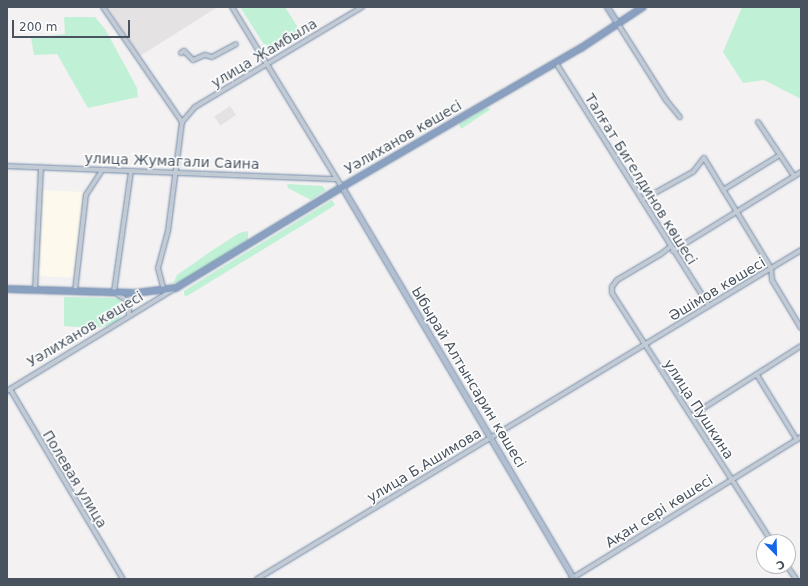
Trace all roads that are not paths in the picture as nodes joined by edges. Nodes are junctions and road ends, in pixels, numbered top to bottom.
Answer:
1 (103, 7) edge
2 (232, 7) edge
3 (362, 7) edge
4 (607, 7) edge
5 (642, 7) edge
6 (646, 7) edge
7 (635, 9) edge
8 (620, 26) junction
9 (236, 44) dead end
10 (181, 52) dead end
11 (556, 63) junction
12 (267, 64) junction
13 (680, 117) dead end
14 (182, 122) junction
15 (758, 122) dead end
16 (780, 155) junction
17 (7, 166) edge
18 (40, 167) junction
19 (102, 170) junction
20 (131, 171) junction
21 (174, 172) junction
22 (801, 172) edge
23 (794, 176) junction
24 (336, 179) junction
25 (342, 187) junction
26 (723, 190) junction
27 (642, 200) junction
28 (736, 211) junction
29 (670, 247) junction
30 (801, 250) edge
31 (673, 251) junction
32 (771, 268) junction
33 (176, 288) junction
34 (7, 289) edge
35 (35, 290) junction
36 (164, 290) junction
37 (75, 291) junction
38 (114, 292) junction
39 (709, 306) junction
40 (129, 316) junction
41 (801, 328) edge
42 (644, 346) junction
43 (801, 346) edge
44 (757, 375) junction
45 (8, 390) edge
46 (690, 416) junction
47 (491, 438) junction
48 (799, 438) edge
49 (732, 479) junction
50 (767, 534) edge
51 (123, 579) edge
52 (257, 579) edge
53 (573, 579) edge

1 - 14 street
2 - 12 street
3 - 12 street, улица Жамбыла
4 - 8 main road
5 - 7 highway, Уәлиханов көшесі
6 - 8 highway
7 - 8 highway, Уәлиханов көшесі
8 - 11 highway, Уәлиханов көшесі
8 - 13 street
9 - 10 street
11 - 25 highway, Уәлиханов көшесі
11 - 27 street, Талғат Бигелдинов көшесі
12 - 14 street, улица Жамбыла
12 - 24 street
14 - 21 street
15 - 16 street
16 - 23 street
16 - 26 street
17 - 18 street, улица Жумагали Саина
18 - 19 street, улица Жумагали Саина
18 - 35 street
19 - 20 street, улица Жумагали Саина
19 - 37 street
20 - 21 street, улица Жумагали Саина
20 - 38 street
21 - 24 street, улица Жумагали Саина
21 - 36 street
22 - 23 street
23 - 28 street
24 - 25 street
25 - 33 highway, Уәлиханов көшесі
25 - 47 main road, Ыбырай Алтынсарин көшесі
26 - 27 street
26 - 28 street
27 - 29 street, Талғат Бигелдинов көшесі
28 - 31 street
28 - 32 street
29 - 31 street, Талғат Бигелдинов көшесі
29 - 42 street, улица Пушкина
30 - 32 street, Әшімов көшесі
31 - 39 street, Талғат Бигелдинов көшесі
32 - 39 street, Әшімов көшесі
32 - 41 street
33 - 36 highway, Уәлиханов көшесі
33 - 40 street, Уәлиханов көшесі
34 - 35 highway, Уәлиханов көшесі
35 - 37 highway, Уәлиханов көшесі
36 - 38 highway, Уәлиханов көшесі
37 - 38 highway, Уәлиханов көшесі
38 - 40 street
39 - 42 street, Әшімов көшесі
40 - 45 street, Уәлиханов көшесі
42 - 46 street, улица Пушкина
42 - 47 street, улица Б.Ашимова
43 - 44 street
44 - 46 street
44 - 48 street
45 - 51 street, Полевая улица
46 - 49 street, улица Пушкина
47 - 52 street, улица Б.Ашимова
47 - 53 main road, Ыбырай Алтынсарин көшесі
48 - 49 street, Ақан сері көшесі
49 - 50 street, улица Пушкина
49 - 53 street, Ақан сері көшесі

